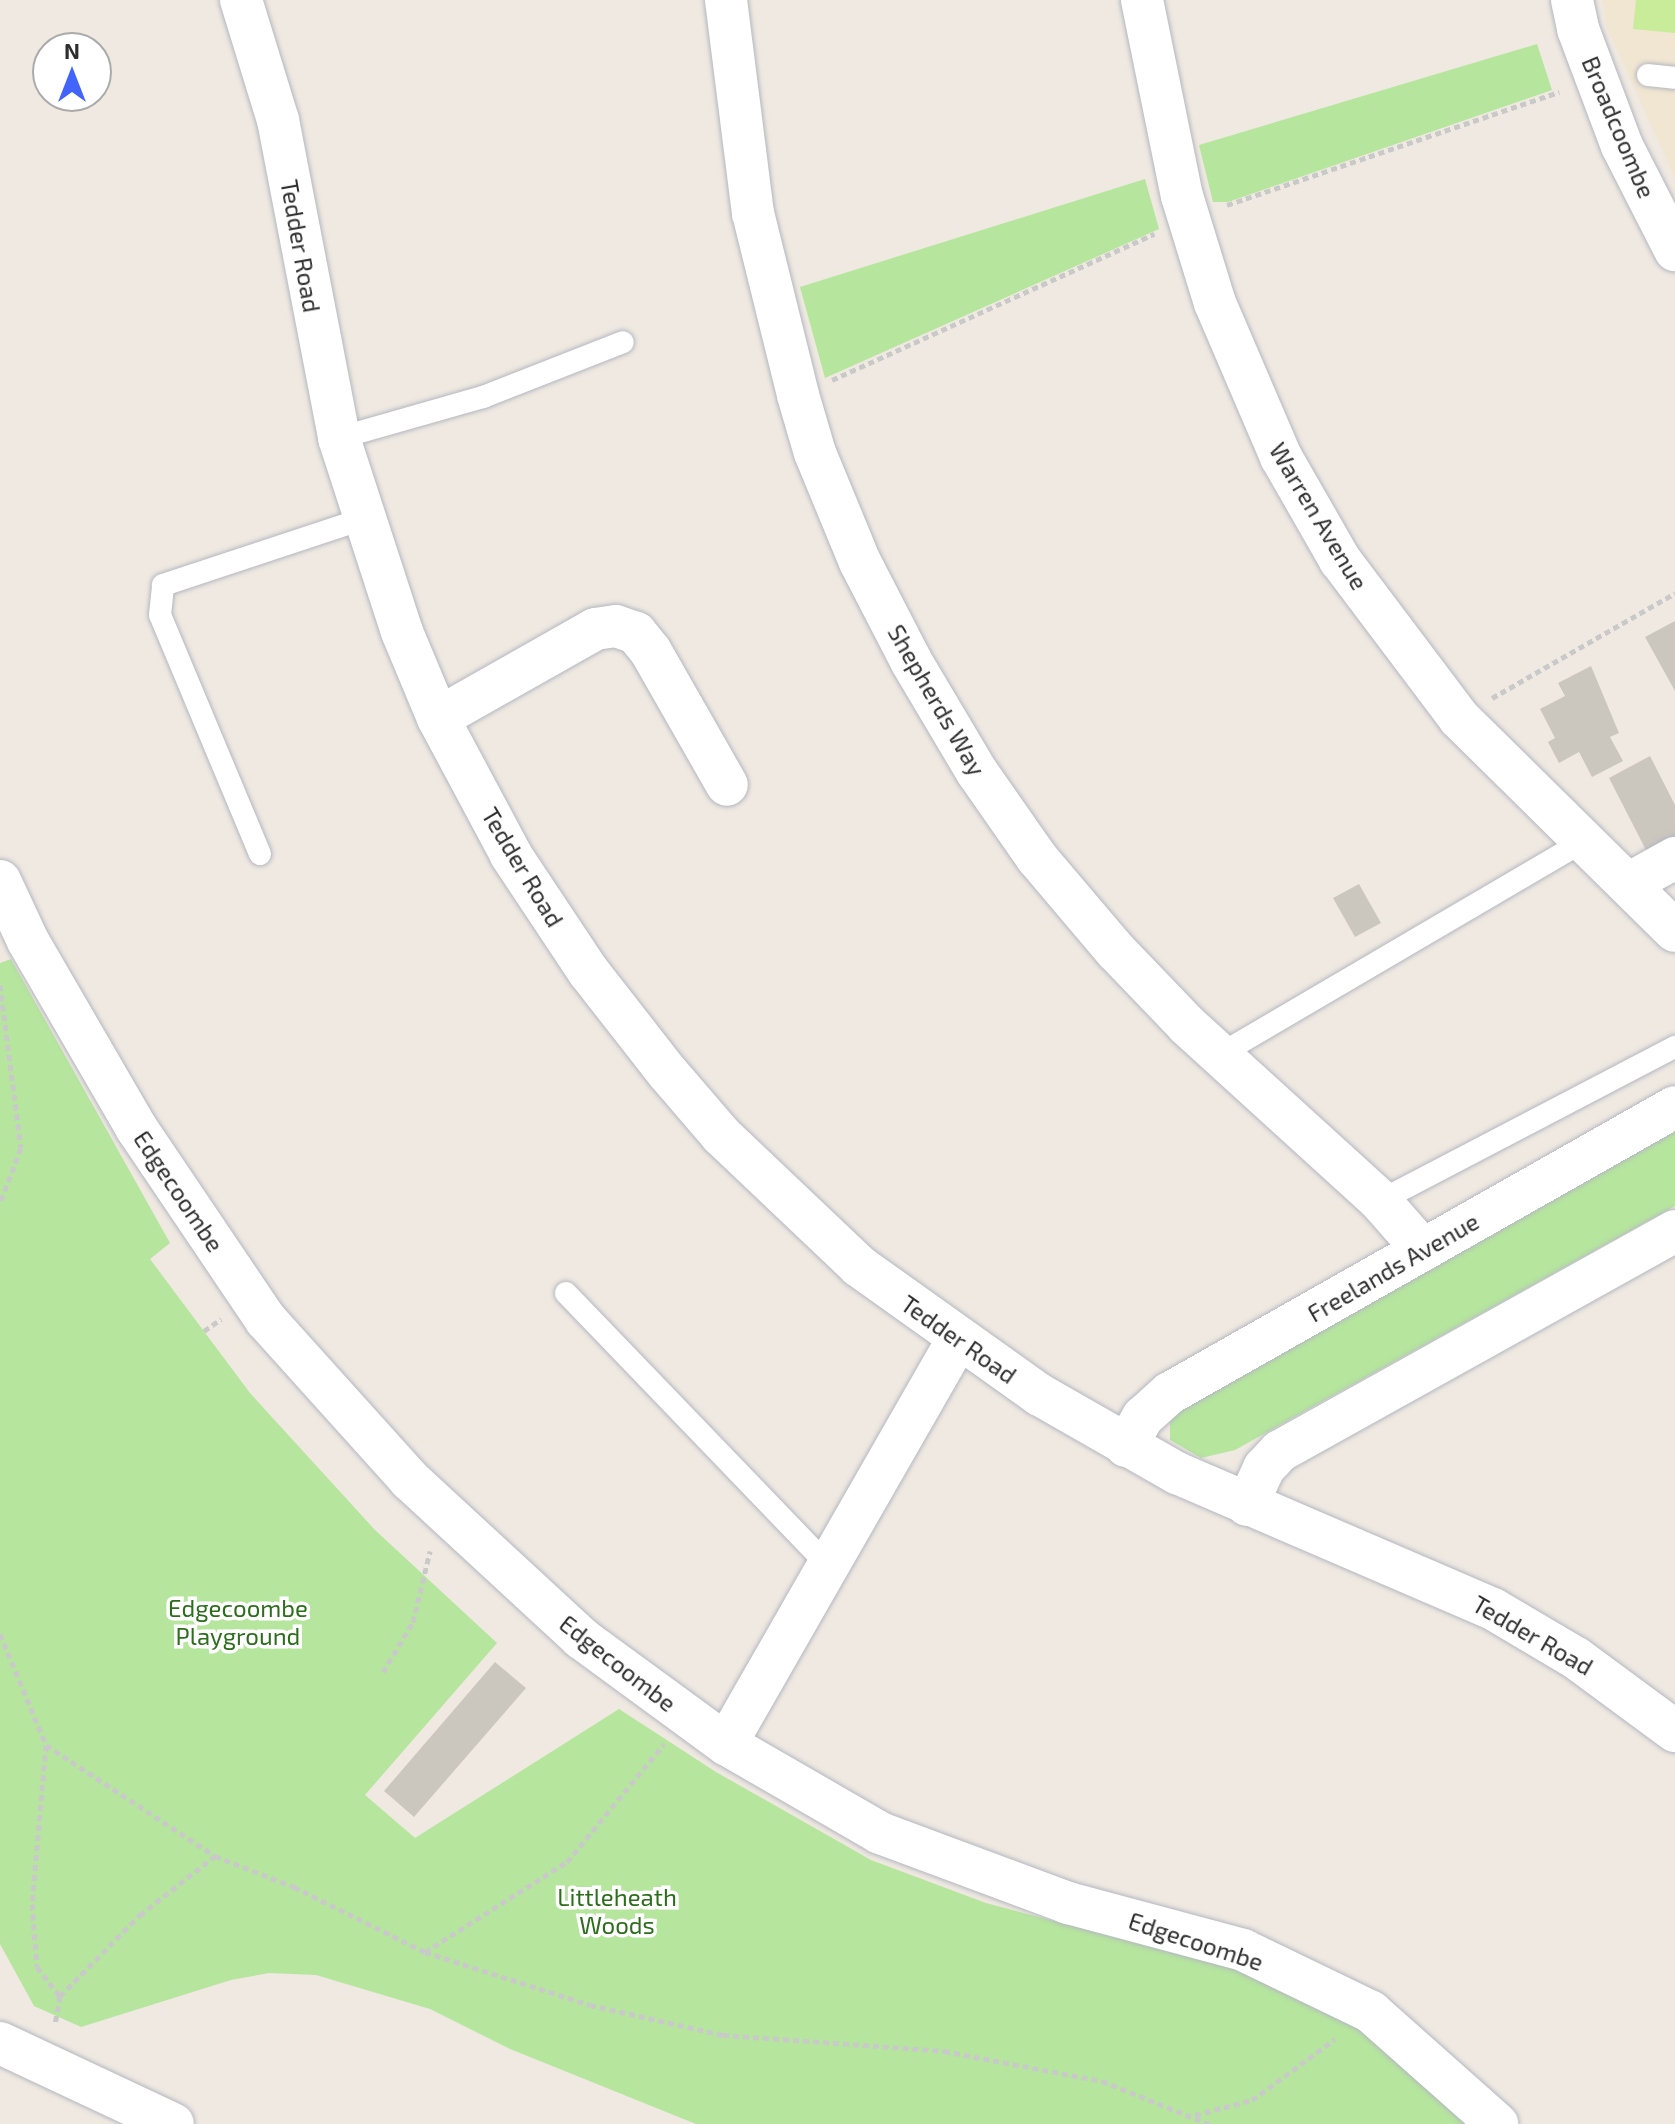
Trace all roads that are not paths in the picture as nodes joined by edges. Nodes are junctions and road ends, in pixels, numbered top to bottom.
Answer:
1 (241, 0) edge
2 (726, 0) edge
3 (1142, 0) edge
4 (1572, 0) edge
5 (1648, 75) dead end
6 (1675, 78) edge
7 (1675, 250) edge
8 (623, 342) dead end
9 (339, 438) junction
10 (362, 519) junction
11 (438, 718) junction
12 (727, 785) dead end
13 (1582, 842) junction
14 (260, 854) dead end
15 (1675, 858) edge
16 (0, 881) edge
17 (1628, 884) junction
18 (1675, 931) edge
19 (1675, 1047) edge
20 (1219, 1055) junction
21 (1675, 1107) edge
22 (1380, 1201) junction
23 (1675, 1231) edge
24 (1423, 1250) junction
25 (566, 1293) dead end
26 (957, 1340) junction
27 (1126, 1446) junction
28 (1247, 1505) junction
29 (828, 1565) junction
30 (1669, 1716) edge
31 (726, 1744) junction
32 (0, 2043) edge
33 (173, 2124) edge
34 (1497, 2124) edge

1 - 9 street, Tedder Road
2 - 20 street, Shepherds Way
3 - 13 street, Warren Avenue
4 - 7 street, Broadcoombe
5 - 6 lane
8 - 9 lane
9 - 10 street, Tedder Road
10 - 11 street, Tedder Road
10 - 14 lane
11 - 12 street
11 - 26 street, Tedder Road
13 - 17 street, Warren Avenue
13 - 20 lane
15 - 17 street
16 - 31 street, Edgecoombe
17 - 18 street, Warren Avenue
19 - 22 lane
20 - 22 street, Shepherds Way
21 - 24 street, Freelands Avenue
22 - 24 street, Shepherds Way
23 - 28 street
24 - 27 street, Freelands Avenue
25 - 29 lane
26 - 27 street, Tedder Road
26 - 29 street
27 - 28 street, Tedder Road
28 - 30 street, Tedder Road
29 - 31 street
31 - 34 street, Edgecoombe
32 - 33 street

